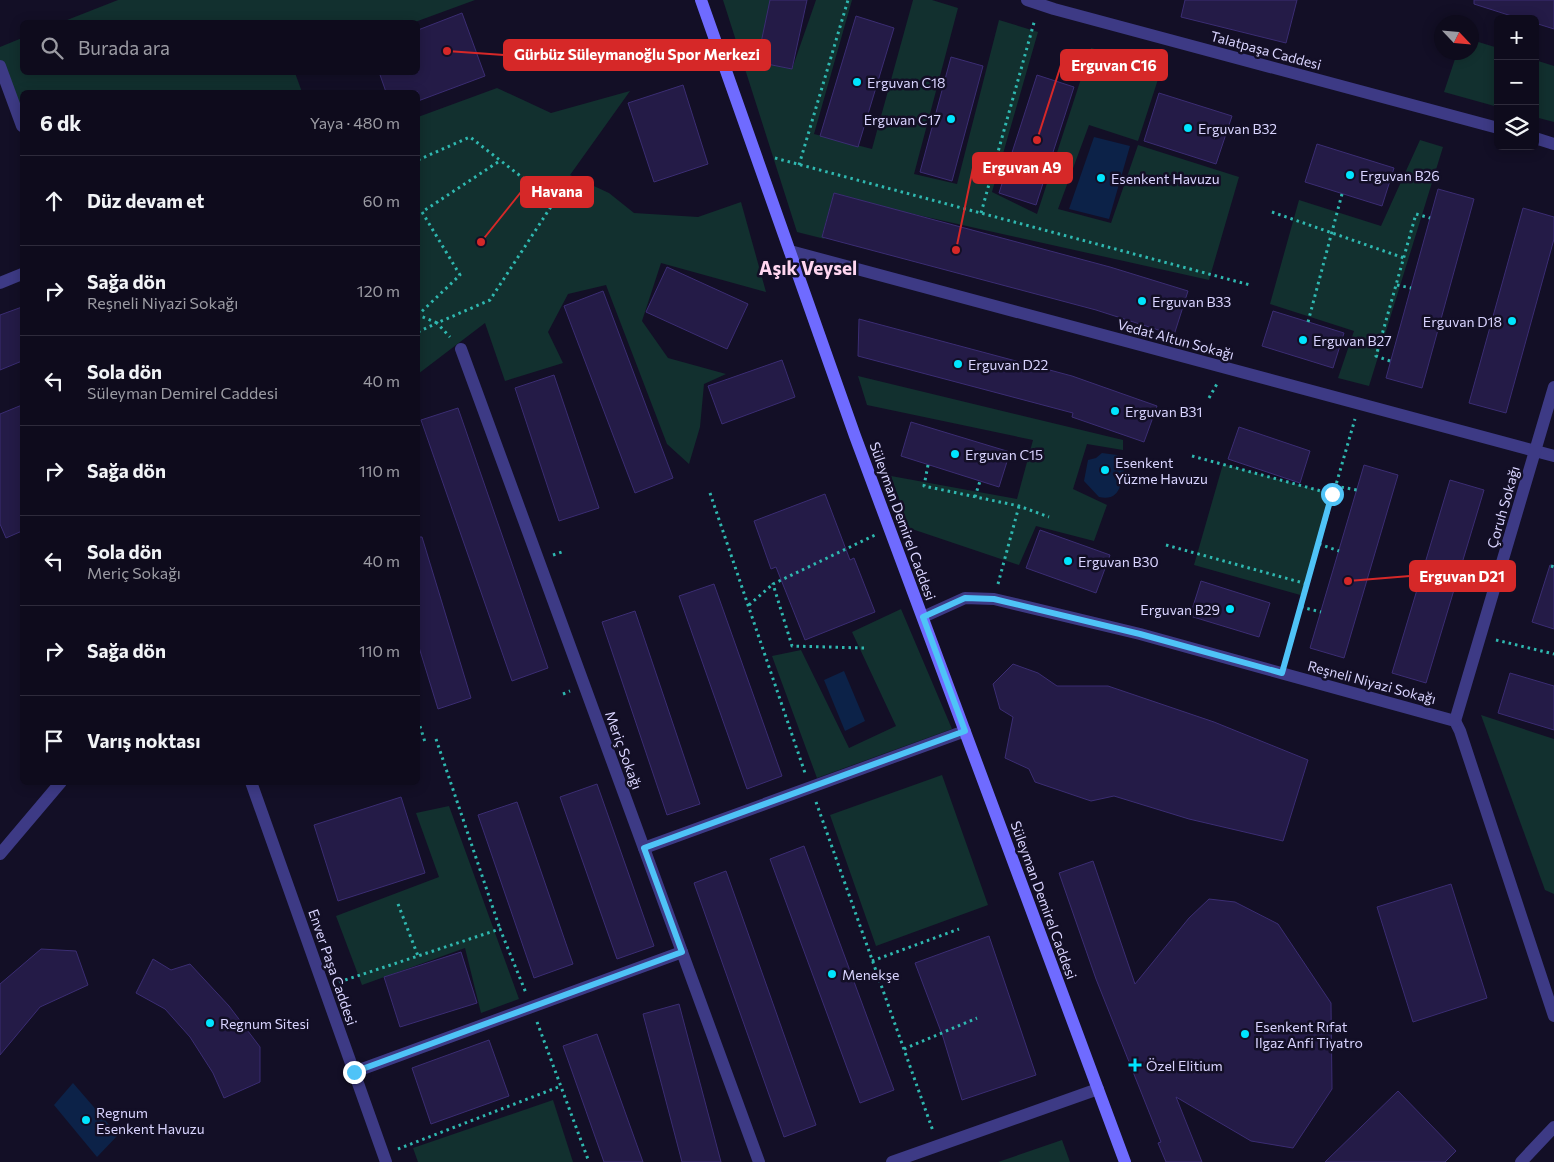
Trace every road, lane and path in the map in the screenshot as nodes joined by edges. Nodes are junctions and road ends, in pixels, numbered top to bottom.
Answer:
1 (702, 0) edge
2 (848, 0) edge
3 (1033, 2) edge
4 (0, 66) edge
5 (20, 121) edge
6 (1494, 127) edge
7 (1539, 139) edge
8 (1554, 144) edge
9 (755, 152) junction
10 (420, 159) edge
11 (500, 160) junction
12 (799, 165) junction
13 (1342, 194) dead end
14 (1272, 212) dead end
15 (981, 213) junction
16 (1430, 218) dead end
17 (1331, 232) junction
18 (790, 251) junction
19 (1404, 258) junction
20 (20, 275) edge
21 (0, 283) edge
22 (1250, 285) dead end
23 (1396, 285) junction
24 (1410, 288) dead end
25 (420, 313) edge
26 (420, 316) edge
27 (1308, 322) dead end
28 (437, 323) junction
29 (420, 331) edge
30 (461, 349) joint
31 (1390, 361) dead end
32 (1554, 387) edge
33 (1359, 404) junction
34 (1535, 451) junction
35 (1192, 456) dead end
36 (1554, 456) edge
37 (928, 465) dead end
38 (980, 481) dead end
39 (1335, 486) junction
40 (1357, 490) dead end
41 (710, 494) dead end
42 (1332, 494) junction
43 (975, 497) junction
44 (1019, 506) junction
45 (1048, 517) dead end
46 (889, 528) junction
47 (1166, 544) dead end
48 (1319, 544) junction
49 (1339, 551) dead end
50 (772, 584) junction
51 (1307, 584) junction
52 (994, 599) junction
53 (748, 605) junction
54 (1301, 607) junction
55 (1320, 612) dead end
56 (923, 617) junction
57 (1480, 636) junction
58 (864, 648) dead end
59 (1554, 654) edge
60 (1282, 673) junction
61 (1455, 721) junction
62 (420, 726) edge
63 (965, 731) junction
64 (436, 739) dead end
65 (426, 742) dead end
66 (59, 785) edge
67 (252, 785) edge
68 (810, 787) junction
69 (644, 848) junction
70 (0, 854) edge
71 (398, 904) dead end
72 (959, 928) dead end
73 (500, 929) junction
74 (682, 952) junction
75 (418, 956) junction
76 (872, 961) junction
77 (324, 988) junction
78 (531, 1007) junction
79 (1554, 1016) edge
80 (977, 1018) dead end
81 (904, 1049) junction
82 (354, 1072) junction
83 (561, 1086) junction
84 (1098, 1089) junction
85 (1554, 1127) edge
86 (938, 1146) junction
87 (384, 1158) edge
88 (589, 1162) edge
89 (759, 1162) edge
90 (892, 1162) edge
91 (1125, 1162) edge
92 (1521, 1162) edge

1 - 9 main road, Süleyman Demirel Caddesi
2 - 12 path
3 - 6 street, Talatpaşa Caddesi
3 - 15 path
4 - 5 street
7 - 8 street
9 - 12 path
9 - 18 main road, Süleyman Demirel Caddesi
10 - 11 path
11 - 25 path
11 - 28 path
12 - 15 path
13 - 17 path
14 - 17 path
15 - 22 path
16 - 19 path
17 - 19 path
17 - 27 path
18 - 33 street, Vedat Altun Sokağı
18 - 46 main road, Süleyman Demirel Caddesi
19 - 23 path
20 - 21 street
23 - 24 path
23 - 31 path
26 - 28 path
28 - 29 path
28 - 30 path
30 - 69 street, Meriç Sokağı
32 - 34 street, Çoruh Sokağı
33 - 34 street, Vedat Altun Sokağı
33 - 39 path
34 - 36 street, Vedat Altun Sokağı
34 - 57 street, Çoruh Sokağı
35 - 42 path
37 - 43 path
38 - 43 path
39 - 40 path
39 - 42 path
41 - 53 path
42 - 48 path
43 - 44 path
44 - 45 path
44 - 52 path
46 - 50 path
46 - 56 main road, Süleyman Demirel Caddesi
47 - 51 path
48 - 49 path
48 - 51 path
50 - 53 path
50 - 58 path
51 - 54 path
52 - 56 street, Reşneli Niyazi Sokağı
52 - 60 street, Reşneli Niyazi Sokağı
53 - 68 path
54 - 55 path
54 - 60 path
56 - 63 main road, Süleyman Demirel Caddesi
57 - 59 path
57 - 61 street, Çoruh Sokağı
60 - 61 street, Reşneli Niyazi Sokağı
61 - 79 street
62 - 65 path
63 - 68 street
63 - 84 main road, Süleyman Demirel Caddesi
64 - 73 path
66 - 70 street
67 - 77 street, Enver Paşa Caddesi
68 - 69 street
68 - 76 path
69 - 74 street, Meriç Sokağı
71 - 75 path
72 - 76 path
73 - 75 path
73 - 78 path
74 - 78 street
74 - 89 street, Meriç Sokağı
75 - 77 path
76 - 81 path
77 - 82 street, Enver Paşa Caddesi
78 - 82 street
78 - 83 path
80 - 81 path
81 - 86 path
82 - 87 street, Enver Paşa Caddesi
83 - 87 path
83 - 88 path
84 - 86 street
84 - 91 main road, Süleyman Demirel Caddesi
85 - 92 street
86 - 90 street

